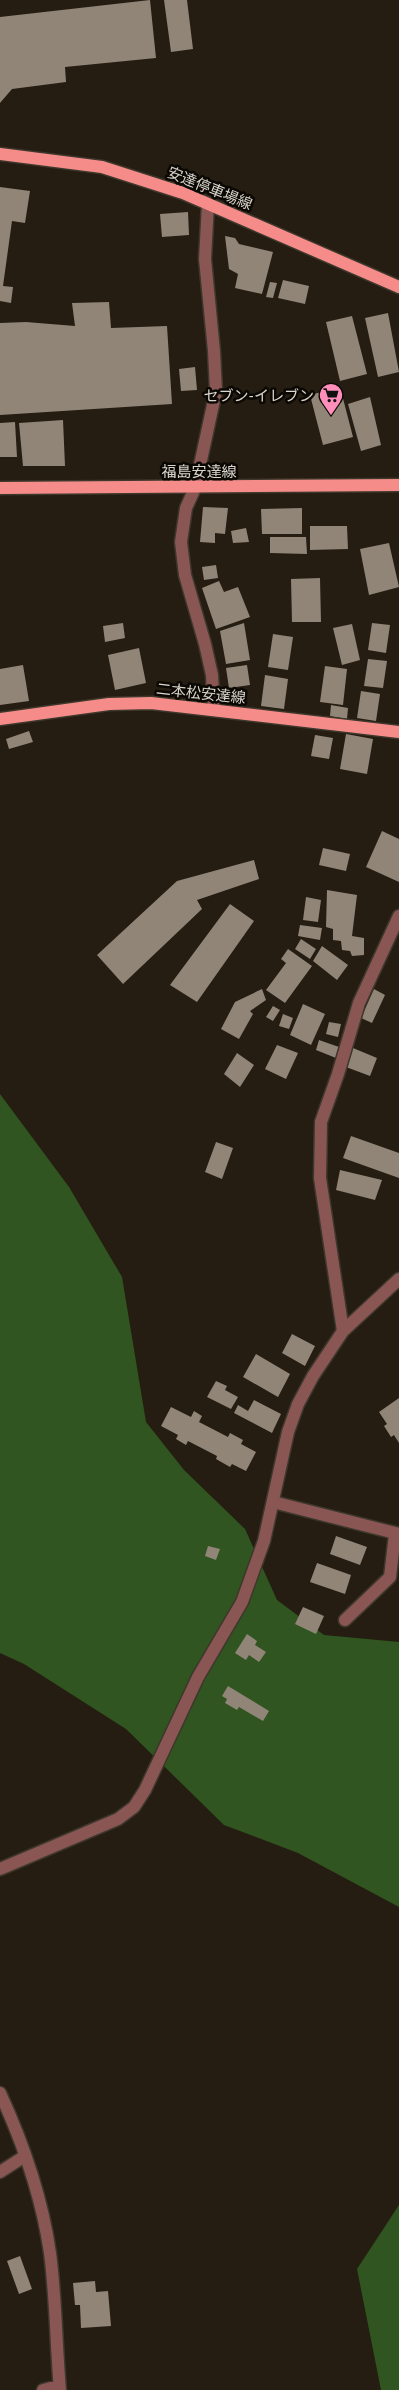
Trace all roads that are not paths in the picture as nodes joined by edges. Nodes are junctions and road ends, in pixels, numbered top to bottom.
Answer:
1 (0, 154) edge
2 (208, 204) junction
3 (399, 287) edge
4 (399, 486) edge
5 (0, 488) edge
6 (195, 488) junction
7 (214, 710) junction
8 (0, 719) edge
9 (399, 732) edge
10 (399, 916) edge
11 (399, 1279) edge
12 (343, 1331) junction
13 (273, 1502) junction
14 (397, 1534) edge
15 (345, 1620) dead end
16 (0, 1869) edge
17 (0, 2093) edge
18 (25, 2156) junction
19 (0, 2172) edge
20 (59, 2388) edge
21 (43, 2390) edge

1 - 2 main road, 安達停車場線
2 - 3 main road, 安達停車場線
2 - 6 street
4 - 6 main road, 福島安達線
5 - 6 main road, 福島安達線
6 - 7 street
7 - 8 main road, 二本松安達線
7 - 9 main road, 二本松安達線
10 - 12 street
11 - 12 street
12 - 13 street
13 - 14 street
13 - 16 street
14 - 15 street
17 - 18 street
18 - 19 street
18 - 20 street
20 - 21 street

